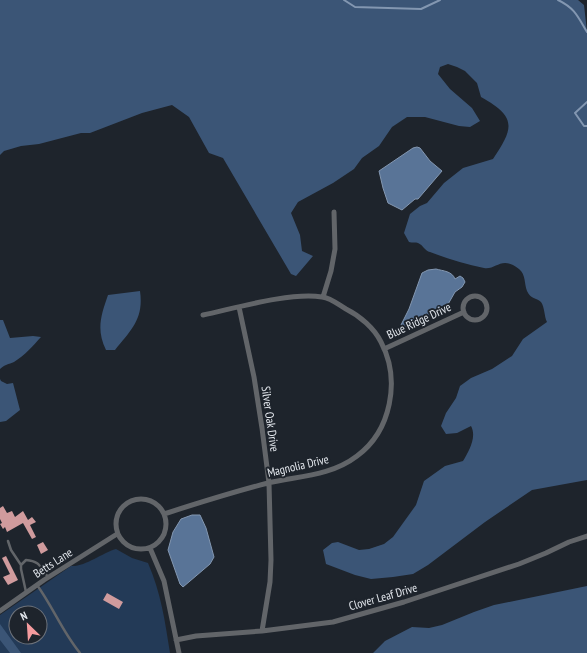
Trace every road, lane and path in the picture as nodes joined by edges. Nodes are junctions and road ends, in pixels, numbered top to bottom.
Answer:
1 (334, 212) dead end
2 (323, 297) junction
3 (238, 307) junction
4 (464, 312) junction
5 (203, 315) dead end
6 (384, 349) junction
7 (269, 483) junction
8 (164, 514) junction
9 (118, 534) junction
10 (587, 536) edge
11 (8, 541) dead end
12 (150, 548) junction
13 (21, 565) junction
14 (49, 577) junction
15 (37, 585) junction
16 (26, 593) junction
17 (0, 611) edge
18 (262, 631) junction
19 (176, 640) junction
20 (80, 653) edge
21 (179, 653) edge

1 - 2 street
2 - 3 street, Magnolia Drive
2 - 6 street, Magnolia Drive
3 - 5 street, Magnolia Drive
3 - 7 street, Silver Oak Drive
4 - 4 street, Blue Ridge Drive
4 - 6 street, Blue Ridge Drive
6 - 7 street, Magnolia Drive
7 - 8 street, Magnolia Drive
7 - 18 street, Silver Oak Drive
8 - 9 street
8 - 12 street
9 - 12 street
9 - 14 street, Betts Lane
10 - 18 street, Clover Leaf Drive
11 - 13 lane
12 - 19 street
13 - 14 lane
13 - 16 lane
14 - 15 street, Betts Lane
15 - 16 street, Betts Lane
15 - 20 lane
16 - 17 street, Betts Lane
18 - 19 street, Clover Leaf Drive
19 - 21 street

